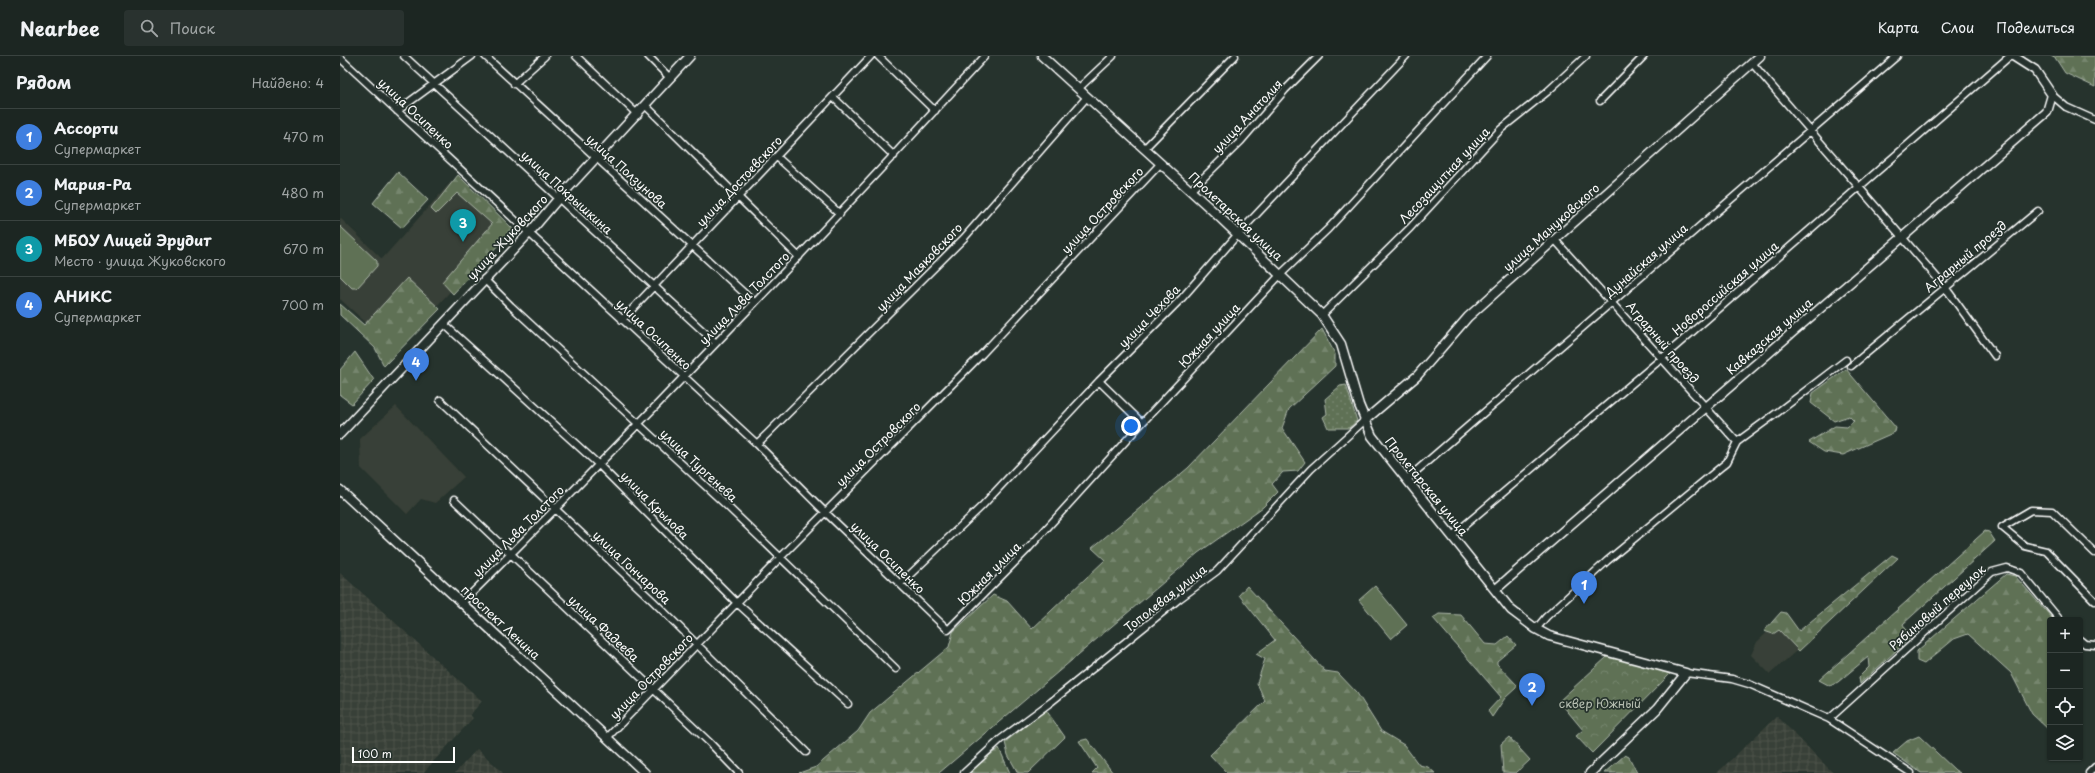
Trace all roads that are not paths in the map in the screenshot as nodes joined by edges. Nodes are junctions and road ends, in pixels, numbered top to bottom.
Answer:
1 (404, 56) edge
2 (472, 56) edge
3 (485, 56) edge
4 (545, 56) edge
5 (576, 56) edge
6 (648, 56) edge
7 (690, 56) edge
8 (871, 56) edge
9 (878, 56) edge
10 (985, 56) edge
11 (1042, 56) edge
12 (1113, 56) edge
13 (1235, 56) edge
14 (1319, 56) edge
15 (1406, 56) edge
16 (1486, 56) edge
17 (1586, 56) edge
18 (1644, 56) edge
19 (1760, 56) edge
20 (1897, 56) edge
21 (2012, 56) edge
22 (340, 58) edge
23 (1752, 63) junction
24 (670, 78) junction
25 (514, 84) junction
26 (433, 85) junction
27 (1078, 89) junction
28 (2052, 95) junction
29 (833, 97) junction
30 (1087, 97) junction
31 (1600, 101) dead end
32 (645, 106) junction
33 (935, 110) junction
34 (397, 111) junction
35 (638, 115) junction
36 (2095, 120) edge
37 (1811, 130) junction
38 (1145, 148) junction
39 (894, 156) junction
40 (777, 157) junction
41 (596, 158) junction
42 (1161, 163) junction
43 (1857, 187) junction
44 (1191, 190) junction
45 (739, 198) junction
46 (558, 199) junction
47 (2038, 210) dead end
48 (840, 214) junction
49 (530, 232) junction
50 (1238, 234) junction
51 (1901, 237) junction
52 (1555, 240) junction
53 (693, 246) junction
54 (799, 257) junction
55 (1281, 274) junction
56 (484, 279) junction
57 (653, 287) junction
58 (1945, 287) junction
59 (755, 303) junction
60 (1614, 303) junction
61 (1322, 315) junction
62 (622, 320) junction
63 (444, 324) junction
64 (716, 343) junction
65 (1995, 356) dead end
66 (1661, 359) junction
67 (1846, 360) dead end
68 (1851, 366) dead end
69 (684, 377) junction
70 (1099, 381) junction
71 (440, 400) dead end
72 (1705, 407) junction
73 (1364, 421) junction
74 (1142, 423) junction
75 (639, 424) junction
76 (340, 434) edge
77 (1737, 442) junction
78 (757, 444) junction
79 (599, 465) junction
80 (1407, 480) junction
81 (341, 490) edge
82 (454, 500) dead end
83 (554, 510) junction
84 (826, 513) junction
85 (1452, 536) junction
86 (511, 554) junction
87 (2095, 554) edge
88 (781, 557) junction
89 (900, 584) junction
90 (1495, 590) junction
91 (2095, 601) edge
92 (463, 602) junction
93 (737, 602) junction
94 (2057, 617) edge
95 (1536, 629) junction
96 (948, 630) joint
97 (2083, 642) edge
98 (697, 644) junction
99 (2095, 645) edge
100 (896, 668) dead end
101 (1686, 673) junction
102 (654, 689) junction
103 (848, 704) dead end
104 (1829, 719) junction
105 (607, 738) junction
106 (806, 752) dead end
107 (2095, 767) edge
108 (645, 773) edge
109 (739, 773) edge
110 (964, 773) edge
111 (1590, 773) edge
112 (1911, 773) edge
113 (2089, 773) edge

1 - 26 street, улица Покрышкина
2 - 26 street
3 - 25 street, улица Ползунова
4 - 25 street
5 - 35 street
6 - 24 street
7 - 24 street, улица Жуковского
8 - 29 street, улица Достоевского
9 - 33 street
10 - 33 street, улица Льва Толстого
11 - 27 street, Пролетарская улица
12 - 27 street
13 - 38 street, улица Островского
14 - 44 street, улица Анатолия
15 - 50 street, улица Чехова
16 - 55 street, Южная улица
17 - 61 street, Лесозащитная улица
18 - 31 street
19 - 23 street, улица Мануковского
20 - 37 street, Дунайская улица
21 - 28 street
21 - 43 street, Новороссийская улица
22 - 34 street, улица Осипенко
23 - 37 street
23 - 52 street, улица Мануковского
24 - 32 street, улица Жуковского
25 - 41 street, улица Ползунова
26 - 34 street
26 - 46 street, улица Покрышкина
27 - 30 street, Пролетарская улица
28 - 36 street
28 - 51 street, Кавказская улица
29 - 39 street
29 - 40 street, улица Достоевского
30 - 38 street, Пролетарская улица
30 - 78 street, улица Маяковского
32 - 35 street, улица Жуковского
32 - 45 street
33 - 39 street, улица Льва Толстого
34 - 49 street, улица Осипенко
35 - 41 street, улица Жуковского
37 - 43 street
37 - 60 street, Дунайская улица
38 - 42 street, Пролетарская улица
39 - 48 street, улица Льва Толстого
40 - 45 street, улица Достоевского
40 - 48 street
41 - 46 street, улица Жуковского
41 - 53 street, улица Ползунова
42 - 44 street, Пролетарская улица
42 - 84 street, улица Островского
43 - 51 street
43 - 66 street, Новороссийская улица
44 - 50 street, Пролетарская улица
45 - 53 street, улица Достоевского
45 - 54 street
46 - 49 street, улица Жуковского
46 - 57 street, улица Покрышкина
47 - 58 street, Аграрный проезд
48 - 54 street, улица Льва Толстого
49 - 56 street, улица Жуковского
49 - 62 street, улица Осипенко
50 - 55 street, Пролетарская улица
50 - 70 street, улица Чехова
51 - 58 street
51 - 72 street, Кавказская улица
52 - 60 street, Аграрный проезд
52 - 73 street, улица Мануковского
53 - 57 street, улица Достоевского
53 - 59 street, улица Ползунова
54 - 59 street, улица Льва Толстого
55 - 61 street, Пролетарская улица
55 - 74 street, Южная улица
56 - 63 street, улица Жуковского
56 - 75 street, улица Тургенева
57 - 62 street, улица Достоевского
57 - 64 street, улица Покрышкина
58 - 65 street
58 - 68 street, Аграрный проезд
59 - 64 street, улица Льва Толстого
60 - 66 street, Аграрный проезд
60 - 80 street, Дунайская улица
61 - 73 street, Пролетарская улица
62 - 69 street, улица Осипенко
63 - 76 street, улица Жуковского
63 - 79 street, улица Крылова
64 - 69 street, улица Льва Толстого
66 - 72 street, Аграрный проезд
66 - 85 street, Новороссийская улица
67 - 77 street
69 - 75 street, улица Льва Толстого
69 - 78 street, улица Осипенко
70 - 74 street
70 - 89 street, улица Чехова
71 - 83 street, улица Гончарова
72 - 77 street, Аграрный проезд
72 - 90 street, Кавказская улица
73 - 80 street, Пролетарская улица
73 - 110 street, Тополевая улица
74 - 96 street, Южная улица
75 - 79 street, улица Льва Толстого
75 - 88 street, улица Тургенева
77 - 95 street
78 - 84 street, улица Осипенко
79 - 83 street, улица Льва Толстого
79 - 93 street, улица Крылова
80 - 85 street, Пролетарская улица
81 - 92 street, проспект Ленина
82 - 86 street, улица Фадеева
83 - 86 street, улица Льва Толстого
83 - 98 street, улица Гончарова
84 - 88 street, улица Островского
84 - 89 street, улица Осипенко
85 - 90 street, Пролетарская улица
86 - 92 street, улица Льва Толстого
86 - 102 street, улица Фадеева
87 - 91 street
88 - 93 street, улица Островского
88 - 100 street, улица Тургенева
89 - 96 street, улица Осипенко
90 - 95 street, Пролетарская улица
92 - 105 street, проспект Ленина
93 - 98 street, улица Островского
93 - 103 street, улица Крылова
94 - 104 street, Рябиновый переулок
95 - 101 street, Пролетарская улица
97 - 99 street
98 - 102 street, улица Островского
98 - 106 street, улица Гончарова
101 - 104 street, Пролетарская улица
101 - 111 street
102 - 105 street, улица Островского
102 - 109 street, улица Фадеева
104 - 112 street, Пролетарская улица
105 - 108 street, проспект Ленина
107 - 113 street

